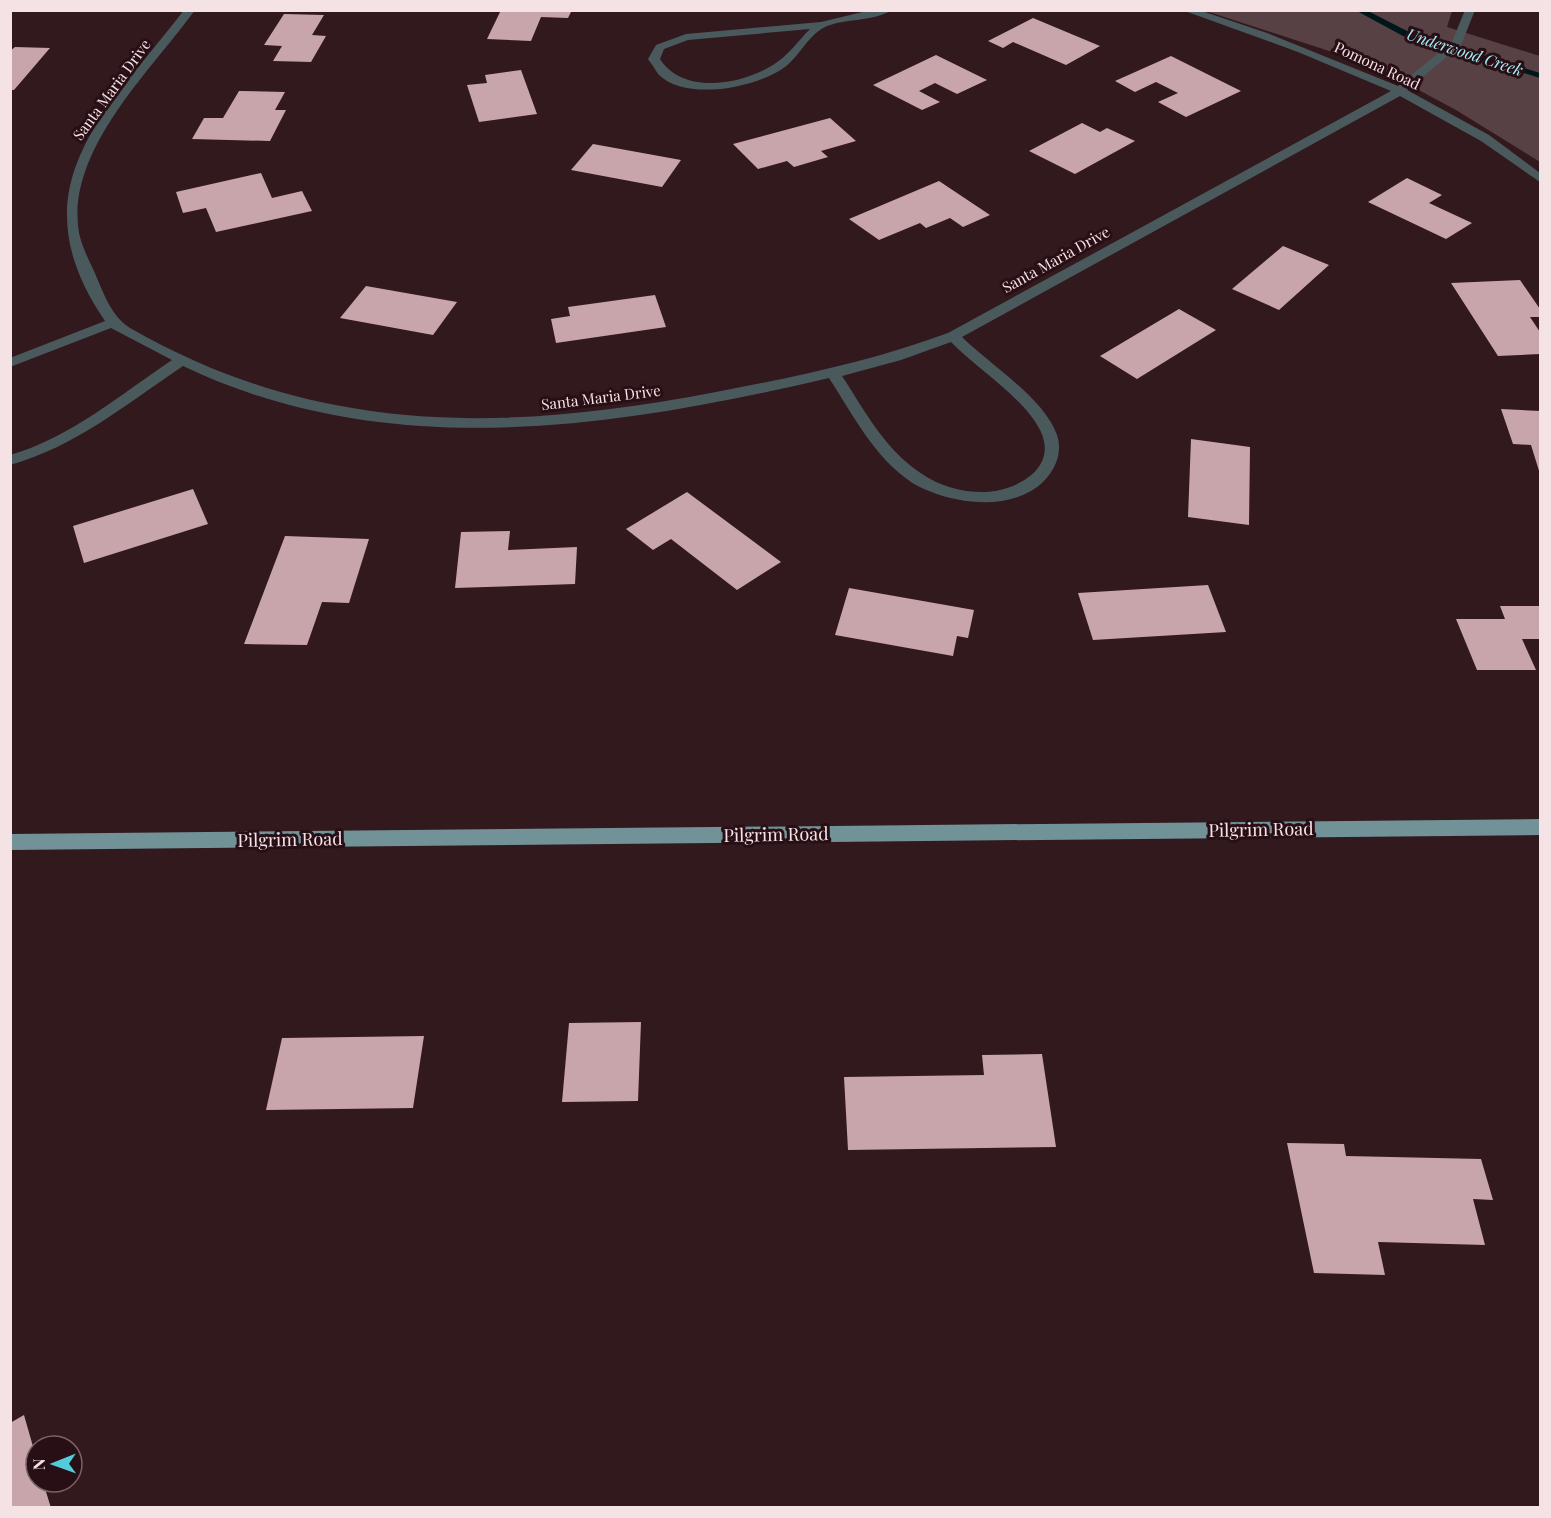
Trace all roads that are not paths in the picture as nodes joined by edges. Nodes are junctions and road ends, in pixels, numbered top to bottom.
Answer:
1 (190, 10) edge
2 (888, 10) edge
3 (1186, 10) edge
4 (1470, 10) edge
5 (821, 25) junction
6 (1398, 92) junction
7 (1540, 178) edge
8 (114, 322) junction
9 (953, 336) junction
10 (182, 360) junction
11 (10, 363) edge
12 (833, 373) junction
13 (10, 460) edge
14 (1540, 827) edge
15 (10, 842) edge

1 - 8 street, Santa Maria Drive
2 - 5 street
3 - 6 street, Pomona Road
4 - 6 street, Santa Maria Drive
5 - 5 street
6 - 7 street, Pomona Road
6 - 9 street, Santa Maria Drive
8 - 10 street, Santa Maria Drive
8 - 11 street
9 - 12 street, Santa Maria Drive
9 - 12 street
10 - 12 street, Santa Maria Drive
10 - 13 street
14 - 15 main road, Pilgrim Road

